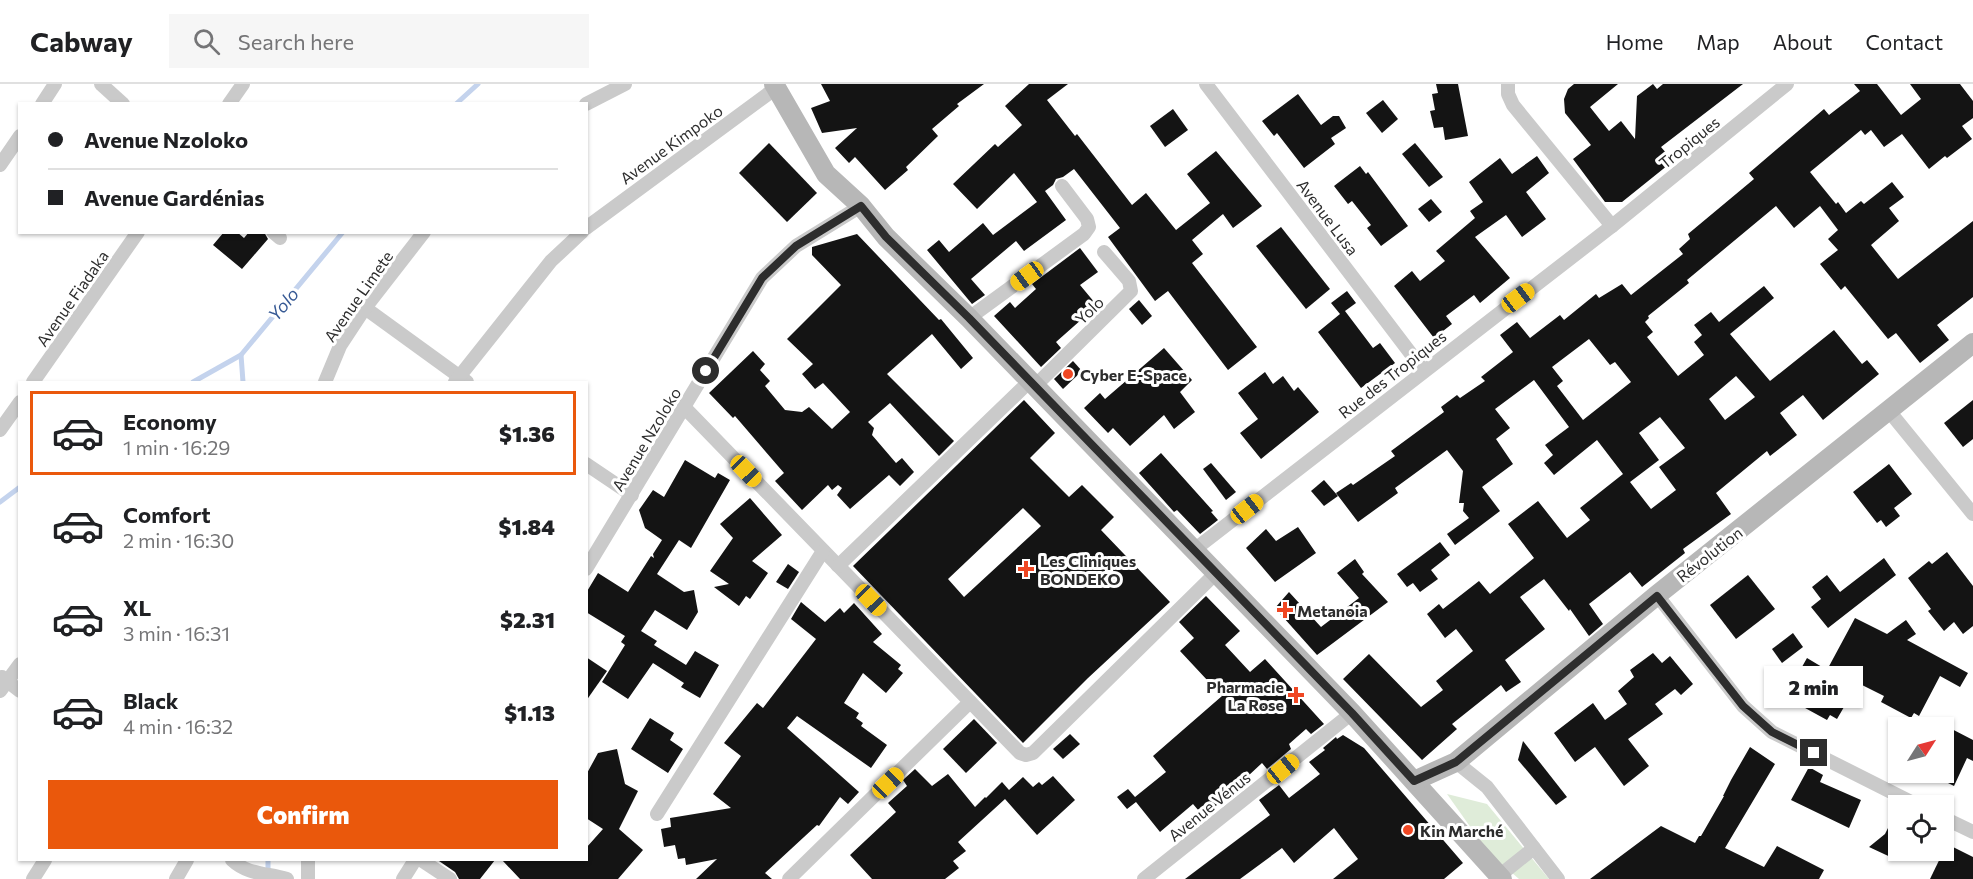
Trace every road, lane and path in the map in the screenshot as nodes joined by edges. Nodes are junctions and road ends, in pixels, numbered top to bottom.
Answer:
1 (55, 84) edge
2 (100, 84) edge
3 (243, 84) edge
4 (625, 84) edge
5 (1206, 84) edge
6 (1508, 84) edge
7 (1787, 84) edge
8 (775, 86) edge
9 (43, 102) edge
10 (121, 102) edge
11 (230, 102) edge
12 (588, 103) edge
13 (18, 139) edge
14 (0, 165) edge
15 (1062, 186) dead end
16 (861, 206) junction
17 (588, 226) edge
18 (1612, 226) junction
19 (137, 234) edge
20 (422, 234) edge
21 (580, 234) edge
22 (1104, 252) dead end
23 (365, 308) junction
24 (969, 318) junction
25 (1973, 343) edge
26 (1424, 371) junction
27 (34, 381) edge
28 (325, 381) edge
29 (460, 381) edge
30 (1033, 384) junction
31 (18, 405) edge
32 (684, 407) junction
33 (1889, 411) junction
34 (0, 430) edge
35 (588, 465) edge
36 (632, 495) junction
37 (1973, 514) edge
38 (1194, 550) junction
39 (823, 551) junction
40 (588, 566) edge
41 (838, 566) junction
42 (1216, 573) junction
43 (1657, 596) junction
44 (18, 665) edge
45 (2, 683) edge
46 (18, 690) edge
47 (970, 702) junction
48 (1352, 713) junction
49 (1456, 762) junction
50 (1414, 781) junction
51 (1897, 795) edge
52 (657, 814) dead end
53 (1954, 823) edge
54 (1973, 832) edge
55 (1534, 848) junction
56 (44, 861) edge
57 (186, 861) edge
58 (308, 861) edge
59 (414, 861) edge
60 (423, 861) edge
61 (236, 868) edge
62 (285, 878) edge
63 (1499, 878) edge
64 (33, 879) edge
65 (176, 879) edge
66 (308, 879) edge
67 (403, 879) edge
68 (450, 879) edge
69 (789, 879) edge
70 (1144, 879) edge
71 (1558, 879) edge

1 - 9 street
2 - 10 street
3 - 11 street
4 - 12 street
5 - 26 street, Avenue Lusa
6 - 18 street
7 - 18 street, Tropiques
8 - 16 street
8 - 17 street, Avenue Kimpoko
13 - 14 street
15 - 24 street
16 - 24 street
16 - 32 street, Avenue Nzoloko
18 - 26 street, Rue des Tropiques
19 - 27 street, Avenue Fiadaka
20 - 23 street, Avenue Limete
21 - 29 street
22 - 30 street, Yolo
23 - 28 street, Avenue Limete
23 - 29 street
24 - 30 street
25 - 33 street, Révolution
26 - 38 street, Rue des Tropiques
30 - 38 street
30 - 41 street
31 - 34 street
32 - 36 street, Avenue Nzoloko
32 - 39 street
33 - 37 street
33 - 43 street, Révolution
35 - 36 street
36 - 40 street, Avenue Nzoloko
38 - 42 street
39 - 41 street
39 - 52 street
41 - 47 street
42 - 47 street
42 - 48 street
43 - 49 street, Révolution
43 - 51 street
44 - 45 street
45 - 46 street
47 - 69 street
48 - 50 street
48 - 70 street, Avenue Vénus
49 - 50 street, Révolution
49 - 55 street
50 - 63 street
53 - 54 street
55 - 63 street
55 - 71 street
56 - 64 street
57 - 65 street
58 - 66 street
59 - 67 street
60 - 68 street
61 - 62 street

